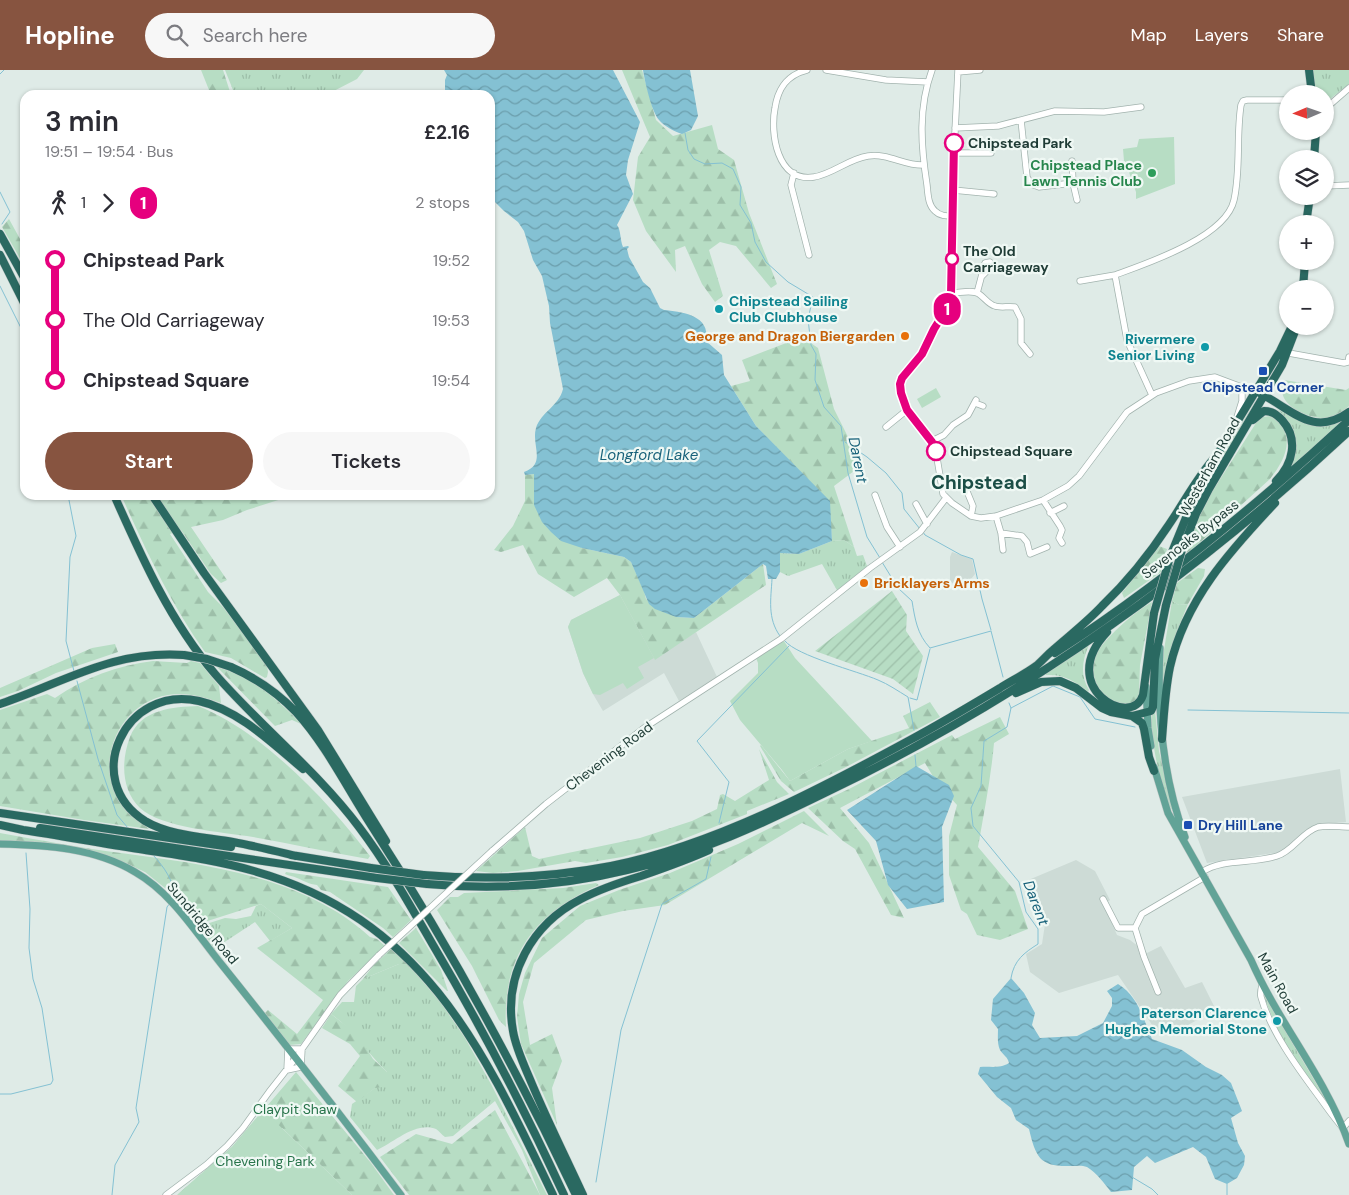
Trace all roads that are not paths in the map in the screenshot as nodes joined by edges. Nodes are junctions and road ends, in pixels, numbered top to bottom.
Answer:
1 (807, 70) edge
2 (826, 70) edge
3 (932, 70) edge
4 (980, 70) edge
5 (1309, 70) edge
6 (958, 71) edge
7 (928, 82) junction
8 (1311, 85) edge
9 (1349, 88) edge
10 (1279, 100) edge
11 (1334, 100) edge
12 (1141, 107) dead end
13 (1022, 120) junction
14 (955, 128) junction
15 (954, 153) junction
16 (991, 153) dead end
17 (1072, 161) dead end
18 (924, 165) junction
19 (794, 173) junction
20 (1073, 183) junction
21 (1349, 185) edge
22 (1334, 186) edge
23 (953, 190) junction
24 (994, 194) dead end
25 (1077, 200) dead end
26 (953, 216) junction
27 (0, 234) edge
28 (0, 255) edge
29 (809, 256) dead end
30 (20, 270) edge
31 (1115, 275) junction
32 (982, 276) dead end
33 (1080, 281) dead end
34 (977, 293) junction
35 (951, 294) junction
36 (20, 295) edge
37 (1289, 335) edge
38 (1292, 335) edge
39 (1284, 352) junction
40 (1030, 354) dead end
41 (1349, 357) edge
42 (1242, 388) junction
43 (1255, 392) junction
44 (1152, 395) junction
45 (1264, 396) junction
46 (983, 406) dead end
47 (907, 410) junction
48 (1349, 412) edge
49 (1349, 420) edge
50 (1236, 422) junction
51 (886, 427) dead end
52 (1244, 431) junction
53 (1349, 431) edge
54 (932, 442) junction
55 (1216, 456) junction
56 (1304, 473) junction
57 (966, 490) dead end
58 (875, 495) dead end
59 (946, 498) junction
60 (116, 500) edge
61 (155, 500) edge
62 (1043, 500) junction
63 (916, 504) dead end
64 (1064, 506) dead end
65 (1050, 513) junction
66 (972, 516) junction
67 (996, 516) junction
68 (926, 524) junction
69 (1230, 525) junction
70 (1002, 533) junction
71 (1062, 543) dead end
72 (900, 547) junction
73 (1047, 547) dead end
74 (1003, 550) dead end
75 (1118, 620) junction
76 (1160, 629) junction
77 (1036, 665) junction
78 (1147, 669) junction
79 (993, 702) junction
80 (0, 704) edge
81 (1147, 713) junction
82 (1132, 716) junction
83 (1162, 739) junction
84 (1154, 771) junction
85 (332, 793) junction
86 (0, 813) edge
87 (0, 823) edge
88 (761, 823) junction
89 (1349, 827) edge
90 (0, 844) edge
91 (1190, 851) junction
92 (296, 856) junction
93 (1204, 875) junction
94 (1103, 900) dead end
95 (421, 904) junction
96 (1135, 928) junction
97 (1262, 985) junction
98 (1158, 992) dead end
99 (302, 1049) junction
100 (288, 1050) junction
101 (295, 1059) junction
102 (301, 1067) junction
103 (286, 1070) junction
104 (1349, 1121) edge
105 (1343, 1128) junction
106 (1349, 1144) edge
107 (166, 1195) edge
108 (401, 1195) edge
109 (553, 1195) edge
110 (564, 1195) edge
111 (576, 1195) edge
112 (583, 1195) edge

1 - 19 street
2 - 7 street
3 - 7 street
4 - 6 street
5 - 8 highway
6 - 14 street
7 - 18 street
9 - 11 street
10 - 31 street
12 - 13 street
13 - 14 street
13 - 20 street
14 - 15 street
15 - 16 street
15 - 23 street
17 - 20 street
18 - 19 street
18 - 26 street
19 - 29 street
20 - 25 street
21 - 22 street
23 - 24 street
23 - 26 street
26 - 35 street
27 - 30 highway
28 - 36 highway
31 - 33 street
31 - 44 street
32 - 34 street
34 - 35 street
34 - 40 street
35 - 47 street
37 - 39 highway, Westerham Road
38 - 39 highway, Westerham Road
39 - 41 street
39 - 43 highway, Westerham Road
39 - 45 highway, Westerham Road
42 - 43 street
42 - 44 street
42 - 50 street
43 - 45 highway
43 - 50 highway, Westerham Road
44 - 62 street
45 - 48 highway
45 - 52 highway, Westerham Road
46 - 54 street
47 - 51 street
47 - 54 street
49 - 69 highway, Sevenoaks Bypass
50 - 55 highway, Westerham Road
52 - 69 highway
52 - 76 highway, Westerham Road, bridge
53 - 56 highway, Sevenoaks Bypass
54 - 59 street
55 - 77 highway
55 - 78 highway, Westerham Road, bridge
56 - 75 highway, Sevenoaks Bypass
56 - 83 highway
57 - 66 street
58 - 72 street
59 - 66 street
59 - 68 street, Chevening Road
60 - 85 highway
61 - 95 highway
62 - 65 street
62 - 67 street
63 - 68 street
64 - 65 street
65 - 71 street
66 - 67 street
67 - 70 street
68 - 72 street, Chevening Road
69 - 77 highway, Sevenoaks Bypass
70 - 73 street
70 - 74 street
72 - 99 street, Chevening Road, bridge
75 - 78 highway
75 - 79 highway
76 - 81 highway
76 - 83 main road, Westerham Road
77 - 92 highway, bridge
78 - 81 main road, Westerham Road
79 - 82 highway
79 - 88 highway
80 - 95 highway, bridge
81 - 82 highway
81 - 84 main road, Westerham Road
82 - 84 highway
83 - 91 main road, Westerham Road
84 - 91 main road, Westerham Road
85 - 92 highway
85 - 110 highway
86 - 92 highway
87 - 88 highway, bridge
87 - 109 highway
88 - 112 highway
89 - 93 street
90 - 100 main road, Sundridge Road
91 - 93 main road, Main Road
93 - 96 street
93 - 97 main road, Main Road
94 - 96 street
95 - 111 highway
96 - 98 street
97 - 105 main road, Main Road
97 - 105 street
99 - 100 street
99 - 101 street, Chevening Road
99 - 102 street
100 - 101 main road, Sundridge Road
100 - 103 street
101 - 102 main road, Sundridge Road
101 - 103 street, Chevening Road
102 - 103 street
102 - 108 main road, Sundridge Road
103 - 107 street, Chevening Road
104 - 105 street
105 - 106 main road, Main Road

